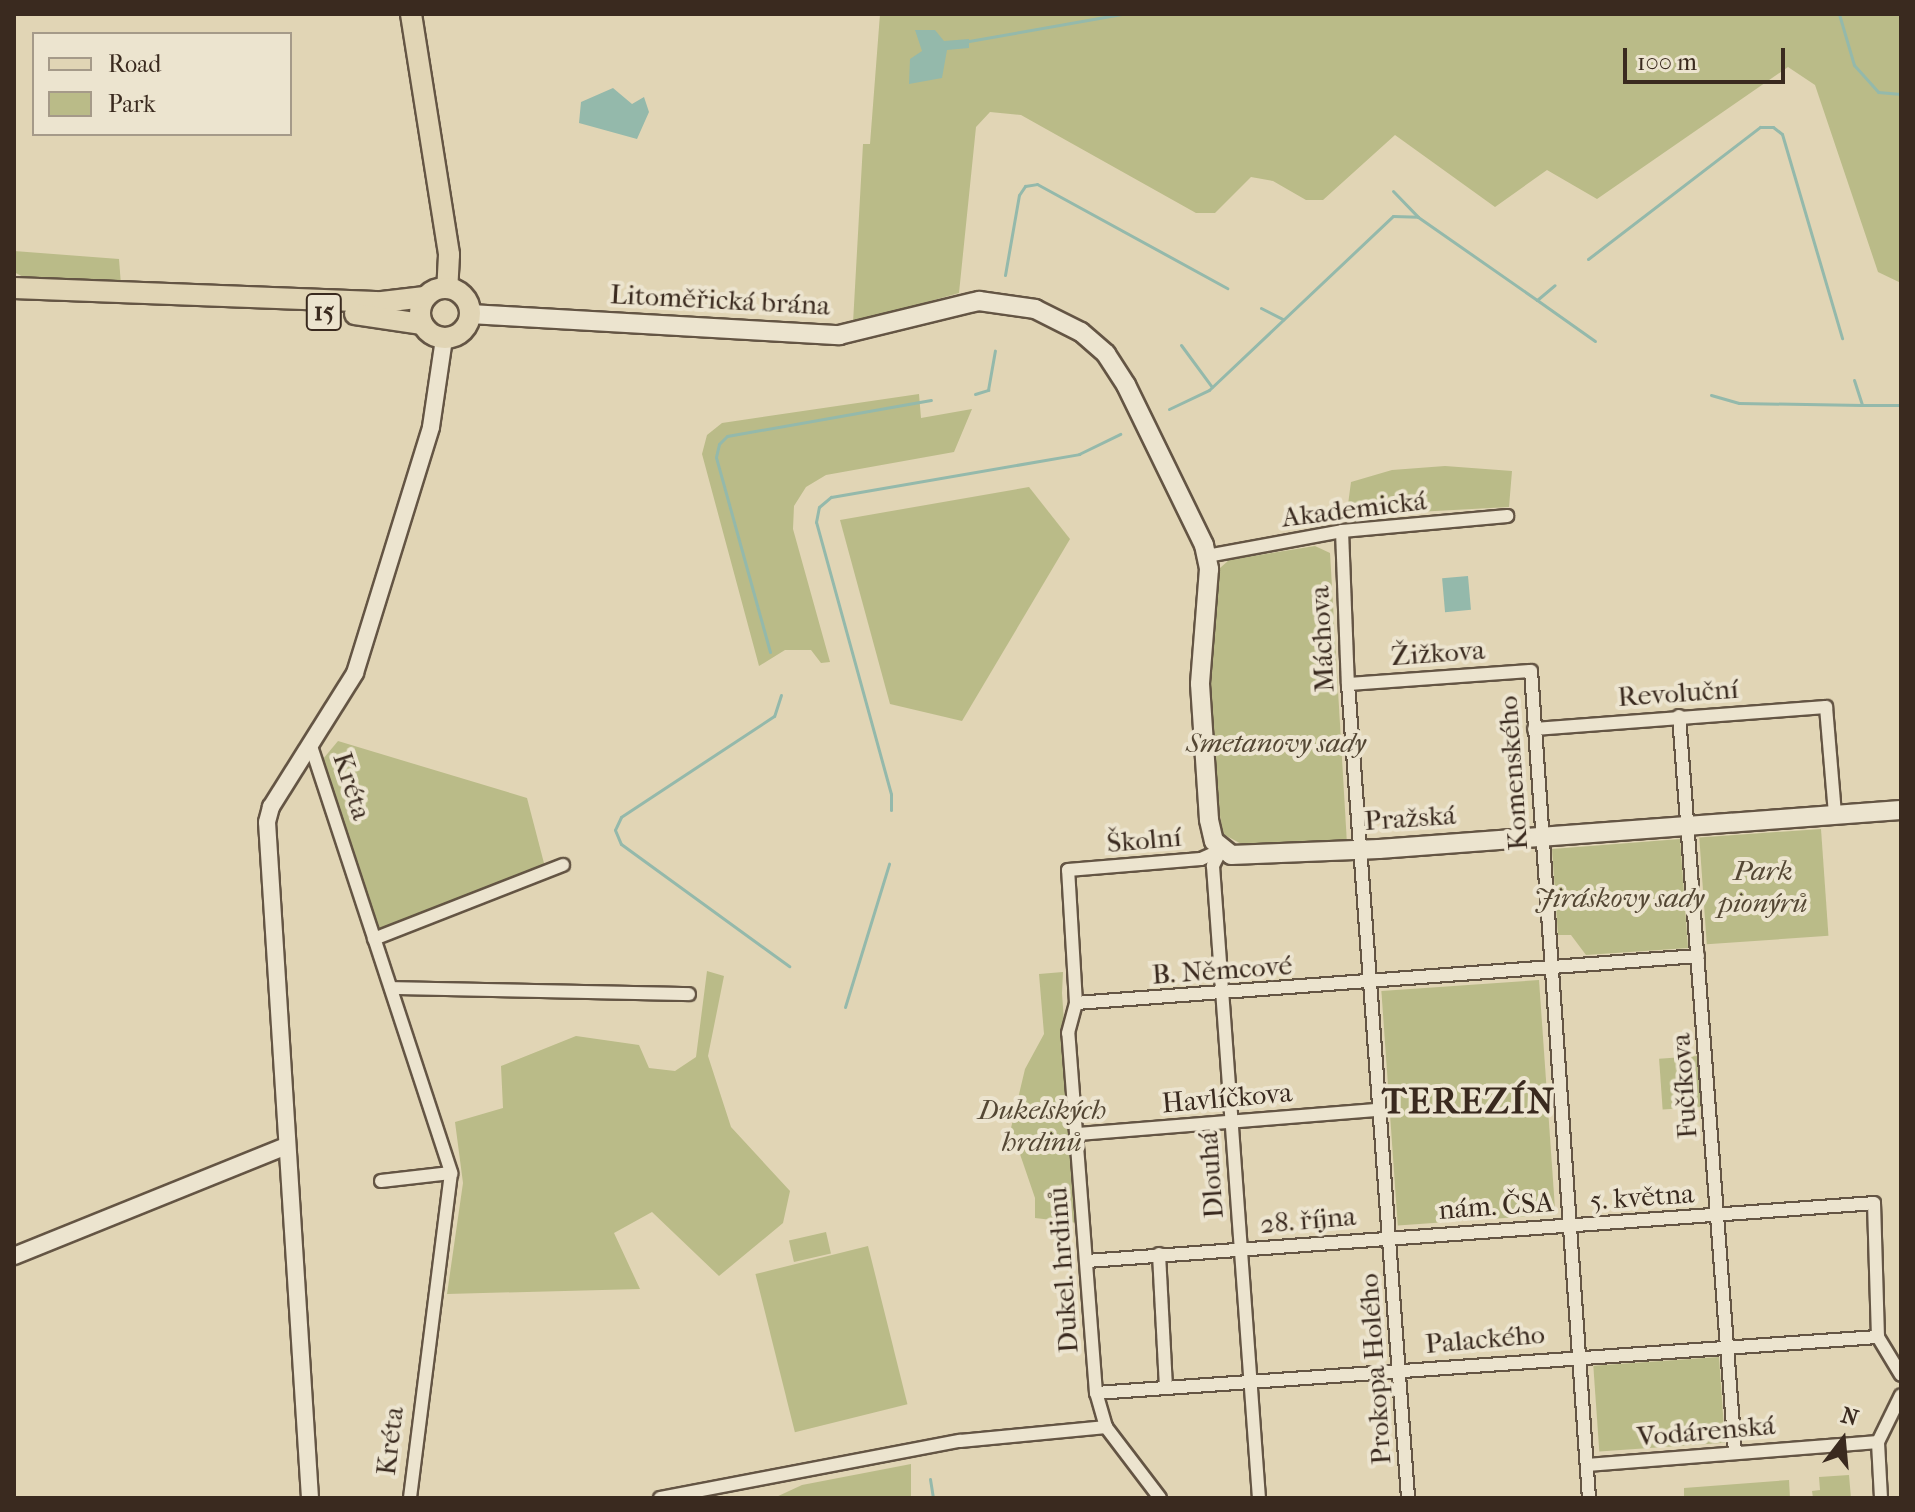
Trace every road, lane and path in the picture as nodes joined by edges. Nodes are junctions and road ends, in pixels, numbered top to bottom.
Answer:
1 (411, 14) edge
2 (14, 288) edge
3 (447, 288) junction
4 (150, 296) junction
5 (425, 297) junction
6 (470, 314) junction
7 (422, 324) junction
8 (444, 339) junction
9 (1507, 516) dead end
10 (1342, 531) junction
11 (1207, 556) junction
12 (1531, 671) joint
13 (1348, 684) junction
14 (1679, 716) junction
15 (1534, 729) junction
16 (310, 743) junction
17 (1901, 810) edge
18 (1835, 814) junction
19 (1688, 825) junction
20 (1541, 836) junction
21 (1221, 850) junction
22 (1361, 850) junction
23 (563, 865) dead end
24 (1068, 870) joint
25 (374, 939) junction
26 (1698, 956) junction
27 (1550, 969) junction
28 (1371, 982) junction
29 (392, 988) junction
30 (689, 994) dead end
31 (1223, 995) junction
32 (1076, 1003) junction
33 (1379, 1110) junction
34 (1231, 1122) junction
35 (1078, 1134) junction
36 (284, 1147) junction
37 (451, 1173) junction
38 (381, 1181) dead end
39 (1718, 1215) junction
40 (1568, 1226) junction
41 (1390, 1237) junction
42 (1240, 1249) junction
43 (1159, 1254) junction
44 (14, 1256) edge
45 (1087, 1261) junction
46 (1878, 1337) junction
47 (1727, 1344) junction
48 (1577, 1356) junction
49 (1398, 1371) junction
50 (1901, 1375) edge
51 (1250, 1380) junction
52 (1166, 1386) junction
53 (1096, 1393) junction
54 (1901, 1395) edge
55 (1106, 1427) junction
56 (1878, 1442) junction
57 (1735, 1453) junction
58 (1587, 1465) junction
59 (310, 1498) edge
60 (410, 1498) edge
61 (660, 1498) edge
62 (1160, 1498) edge
63 (1259, 1498) edge
64 (1408, 1498) edge
65 (1589, 1498) edge
66 (1881, 1498) edge

1 - 3 main road
2 - 4 main road, 15
3 - 5 main road, 15
3 - 6 main road
4 - 5 main road, 15
4 - 7 main road, 15
5 - 7 main road
6 - 8 main road
6 - 11 main road, Litoměřická brána
7 - 8 main road, 15
8 - 16 street
9 - 10 street, Akademická
10 - 11 street, Akademická
10 - 13 street, Máchova
11 - 21 main road
12 - 13 street, Žižkova
12 - 15 street, Komenského
13 - 22 street, Máchova
14 - 15 street, Revoluční
14 - 18 street, Revoluční
14 - 19 street, Fučíkova
15 - 20 street, Komenského
16 - 25 street, Kréta
16 - 36 street, Kréta
17 - 18 main road, Pražská
18 - 19 main road, Pražská
19 - 20 main road, Pražská
19 - 26 street, Fučíkova
20 - 22 main road, Pražská
20 - 27 street, Komenského
21 - 22 main road, Pražská
21 - 24 street, Školní
21 - 31 street, Dlouhá
22 - 28 street, Máchova
23 - 25 street
24 - 32 street, Dukel. hrdinů
25 - 29 street, Kréta
26 - 27 street
26 - 39 street, Fučíkova
27 - 28 street
27 - 40 street, nám. ČSA
28 - 31 street, B. Němcové
28 - 33 street
29 - 30 street
29 - 37 street, Kréta
31 - 32 street, B. Němcové
31 - 34 street, Dlouhá
32 - 35 street, Dukel. hrdinů
33 - 34 street, Havlíčkova
33 - 41 street
34 - 35 street, Havlíčkova
34 - 42 street, Dlouhá
35 - 45 street, Dukel. hrdinů
36 - 44 street
36 - 59 street, Kréta
37 - 38 street
37 - 60 street, Kréta
39 - 40 street, 5. května
39 - 46 street, 5. května
39 - 47 street, Fučíkova
40 - 41 street, nám. ČSA
40 - 48 street
41 - 42 street, 28. října
41 - 49 street, Prokopa Holého
42 - 43 street, 28. října
42 - 51 street, Dlouhá
43 - 45 street, 28. října
43 - 52 street
45 - 53 street, Dukel. hrdinů
46 - 47 street, Palackého
46 - 50 street
47 - 48 street, Palackého
47 - 57 street, Fučíkova
48 - 49 street, Palackého
48 - 58 street
49 - 51 street, Palackého
49 - 64 street, Prokopa Holého
51 - 52 street, Palackého
51 - 63 street, Dlouhá
52 - 53 street, Palackého
53 - 55 street, Dukel. hrdinů
54 - 56 street
55 - 61 street
55 - 62 street
56 - 57 street, Vodárenská
56 - 66 street
57 - 58 street, Vodárenská
58 - 65 street

